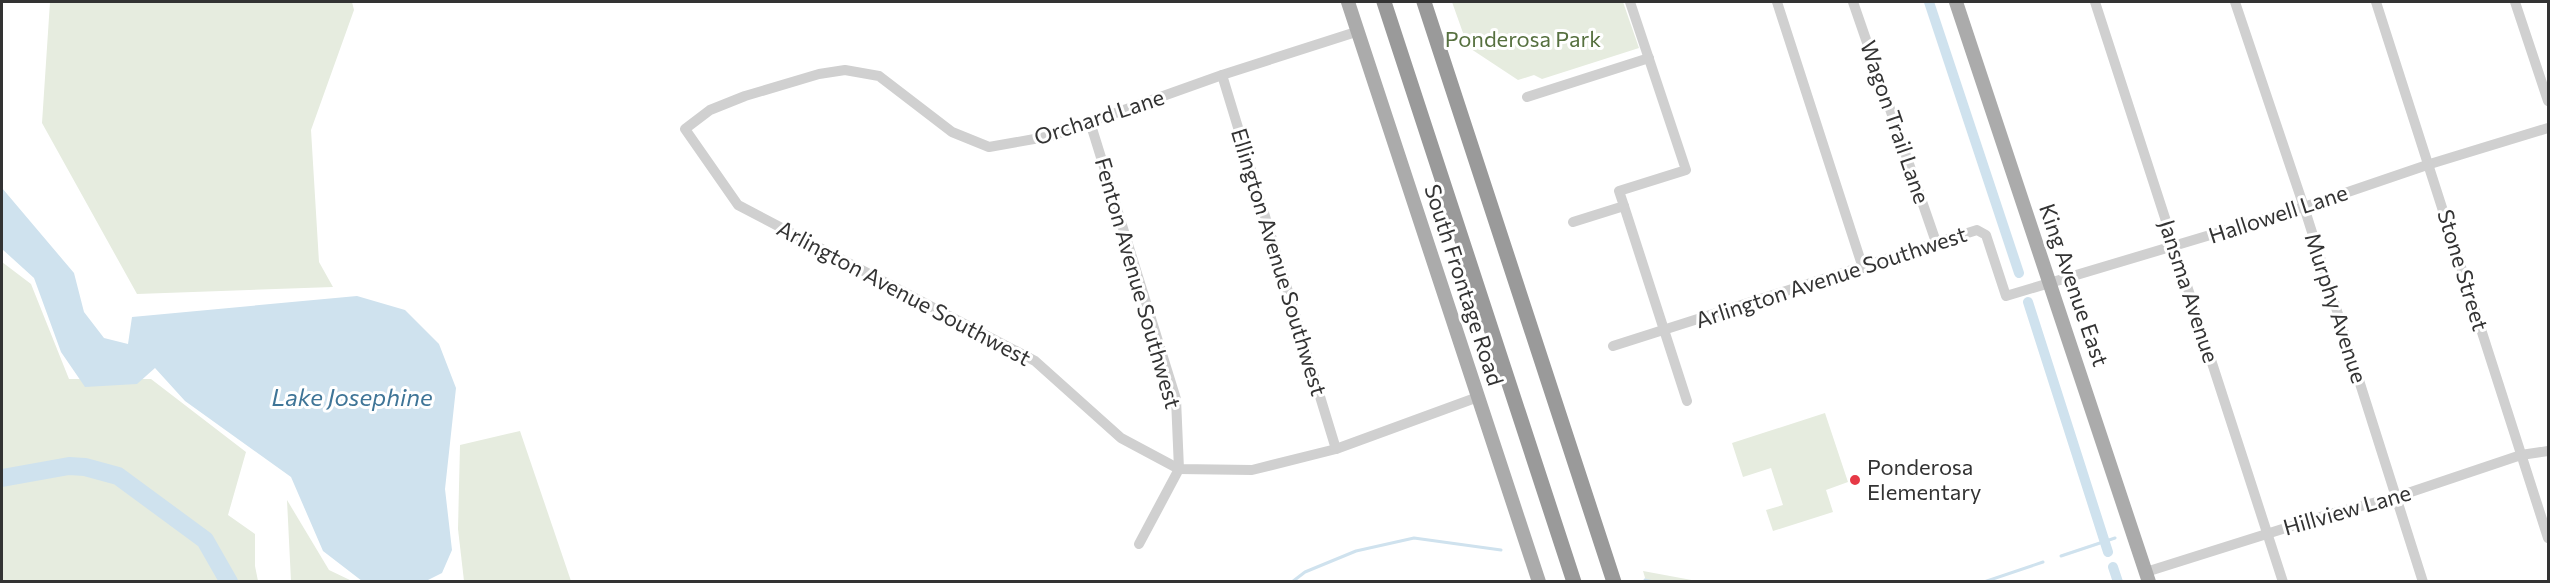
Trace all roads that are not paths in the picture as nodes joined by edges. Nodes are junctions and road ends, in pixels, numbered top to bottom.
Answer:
1 (1348, 2) edge
2 (1384, 2) edge
3 (1424, 2) edge
4 (1630, 2) edge
5 (1777, 2) edge
6 (1853, 2) edge
7 (1956, 2) edge
8 (2095, 2) edge
9 (2235, 2) edge
10 (2376, 2) edge
11 (2515, 2) edge
12 (1359, 31) junction
13 (1648, 58) junction
14 (1222, 75) junction
15 (1527, 97) dead end
16 (2548, 101) edge
17 (1090, 122) junction
18 (2548, 128) edge
19 (685, 129) joint
20 (2430, 164) junction
21 (1624, 206) junction
22 (2304, 207) junction
23 (1574, 222) dead end
24 (1936, 242) junction
25 (2174, 247) junction
26 (1863, 268) junction
27 (2050, 282) junction
28 (2006, 296) joint
29 (1665, 331) junction
30 (1613, 346) dead end
31 (1479, 396) junction
32 (1687, 401) dead end
33 (1336, 449) junction
34 (2548, 451) edge
35 (2521, 455) junction
36 (1179, 469) junction
37 (2396, 497) junction
38 (2267, 533) junction
39 (2548, 538) edge
40 (1139, 544) dead end
41 (2148, 577) edge
42 (1539, 582) edge
43 (1574, 582) edge
44 (1614, 582) edge
45 (2283, 582) edge
46 (2423, 582) edge

1 - 12 main road, South Frontage Road
2 - 43 highway
3 - 44 highway
4 - 13 street
5 - 26 street
6 - 24 street, Wagon Trail Lane
7 - 27 main road, King Avenue East
8 - 25 street, Jansma Avenue
9 - 22 street, Murphy Avenue
10 - 20 street, Stone Street
11 - 16 street
12 - 14 street, Orchard Lane
12 - 31 main road, South Frontage Road
13 - 15 street
13 - 21 street
14 - 17 street, Orchard Lane
14 - 33 street, Ellington Avenue Southwest
17 - 19 street, Orchard Lane
17 - 36 street, Fenton Avenue Southwest
18 - 20 street, Hallowell Lane
19 - 36 street, Arlington Avenue Southwest
20 - 22 street, Hallowell Lane
20 - 35 street, Stone Street
21 - 23 street
21 - 29 street
22 - 25 street, Hallowell Lane
22 - 37 street, Murphy Avenue
24 - 26 street, Arlington Avenue Southwest
24 - 28 street, Arlington Avenue Southwest
25 - 27 street, Hallowell Lane
25 - 38 street, Jansma Avenue
26 - 29 street, Arlington Avenue Southwest
27 - 28 street, Hallowell Lane
27 - 41 main road, King Avenue East
29 - 30 street, Arlington Avenue Southwest
29 - 32 street
31 - 33 street, Arlington Avenue Southwest
31 - 42 main road, South Frontage Road
33 - 36 street, Arlington Avenue Southwest
34 - 35 street, Hillview Lane
35 - 37 street, Hillview Lane
35 - 39 street, Stone Street
36 - 40 street
37 - 38 street, Hillview Lane
37 - 46 street, Murphy Avenue
38 - 41 street, Hillview Lane
38 - 45 street, Jansma Avenue

